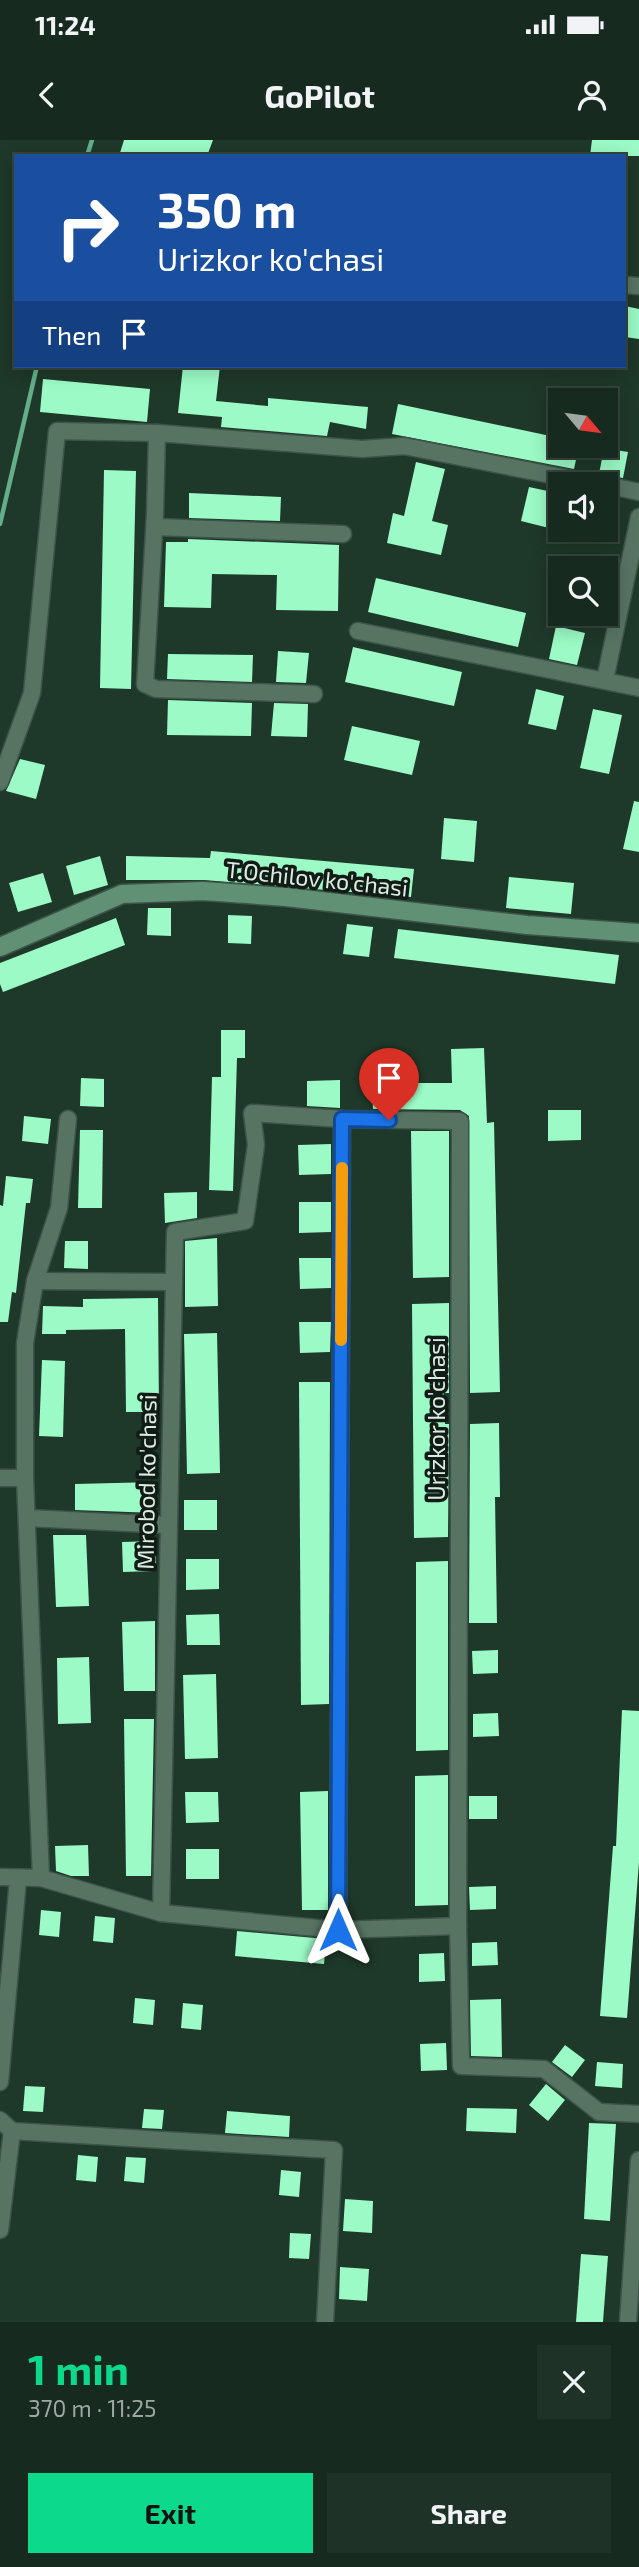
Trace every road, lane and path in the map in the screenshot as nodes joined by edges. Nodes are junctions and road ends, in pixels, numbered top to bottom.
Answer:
1 (157, 433) junction
2 (548, 474) edge
3 (618, 488) edge
4 (639, 492) edge
5 (639, 517) edge
6 (155, 527) junction
7 (343, 534) dead end
8 (358, 631) dead end
9 (605, 680) junction
10 (639, 688) edge
11 (314, 694) dead end
12 (0, 782) edge
13 (639, 933) edge
14 (0, 947) edge
15 (253, 1113) joint
16 (68, 1119) dead end
17 (342, 1119) junction
18 (35, 1281) junction
19 (173, 1282) junction
20 (0, 1478) edge
21 (25, 1478) junction
22 (27, 1518) junction
23 (168, 1525) junction
24 (0, 1877) edge
25 (41, 1878) junction
26 (18, 1879) junction
27 (161, 1913) junction
28 (458, 1926) junction
29 (338, 1930) junction
30 (0, 2082) edge
31 (639, 2114) edge
32 (6, 2126) edge
33 (639, 2160) edge
34 (0, 2230) edge
35 (325, 2322) edge
36 (628, 2322) edge

1 - 2 street
1 - 6 street
1 - 12 street
3 - 4 street
5 - 9 street
6 - 7 street
6 - 11 street
8 - 9 street
9 - 10 street
13 - 14 main road, T.Ochilov ko'chasi
15 - 17 street, Urizkor ko'chasi
15 - 19 street, Mirobod ko'chasi
16 - 18 street
17 - 28 street, Urizkor ko'chasi
17 - 29 street
18 - 19 street
18 - 21 street
19 - 23 street, Mirobod ko'chasi
20 - 21 street
21 - 22 street
22 - 23 street
22 - 25 street
23 - 27 street, Mirobod ko'chasi
24 - 26 street
25 - 26 street
25 - 27 street
26 - 30 street
27 - 29 street
28 - 29 street
28 - 31 street
32 - 34 street
32 - 35 street
33 - 36 street

